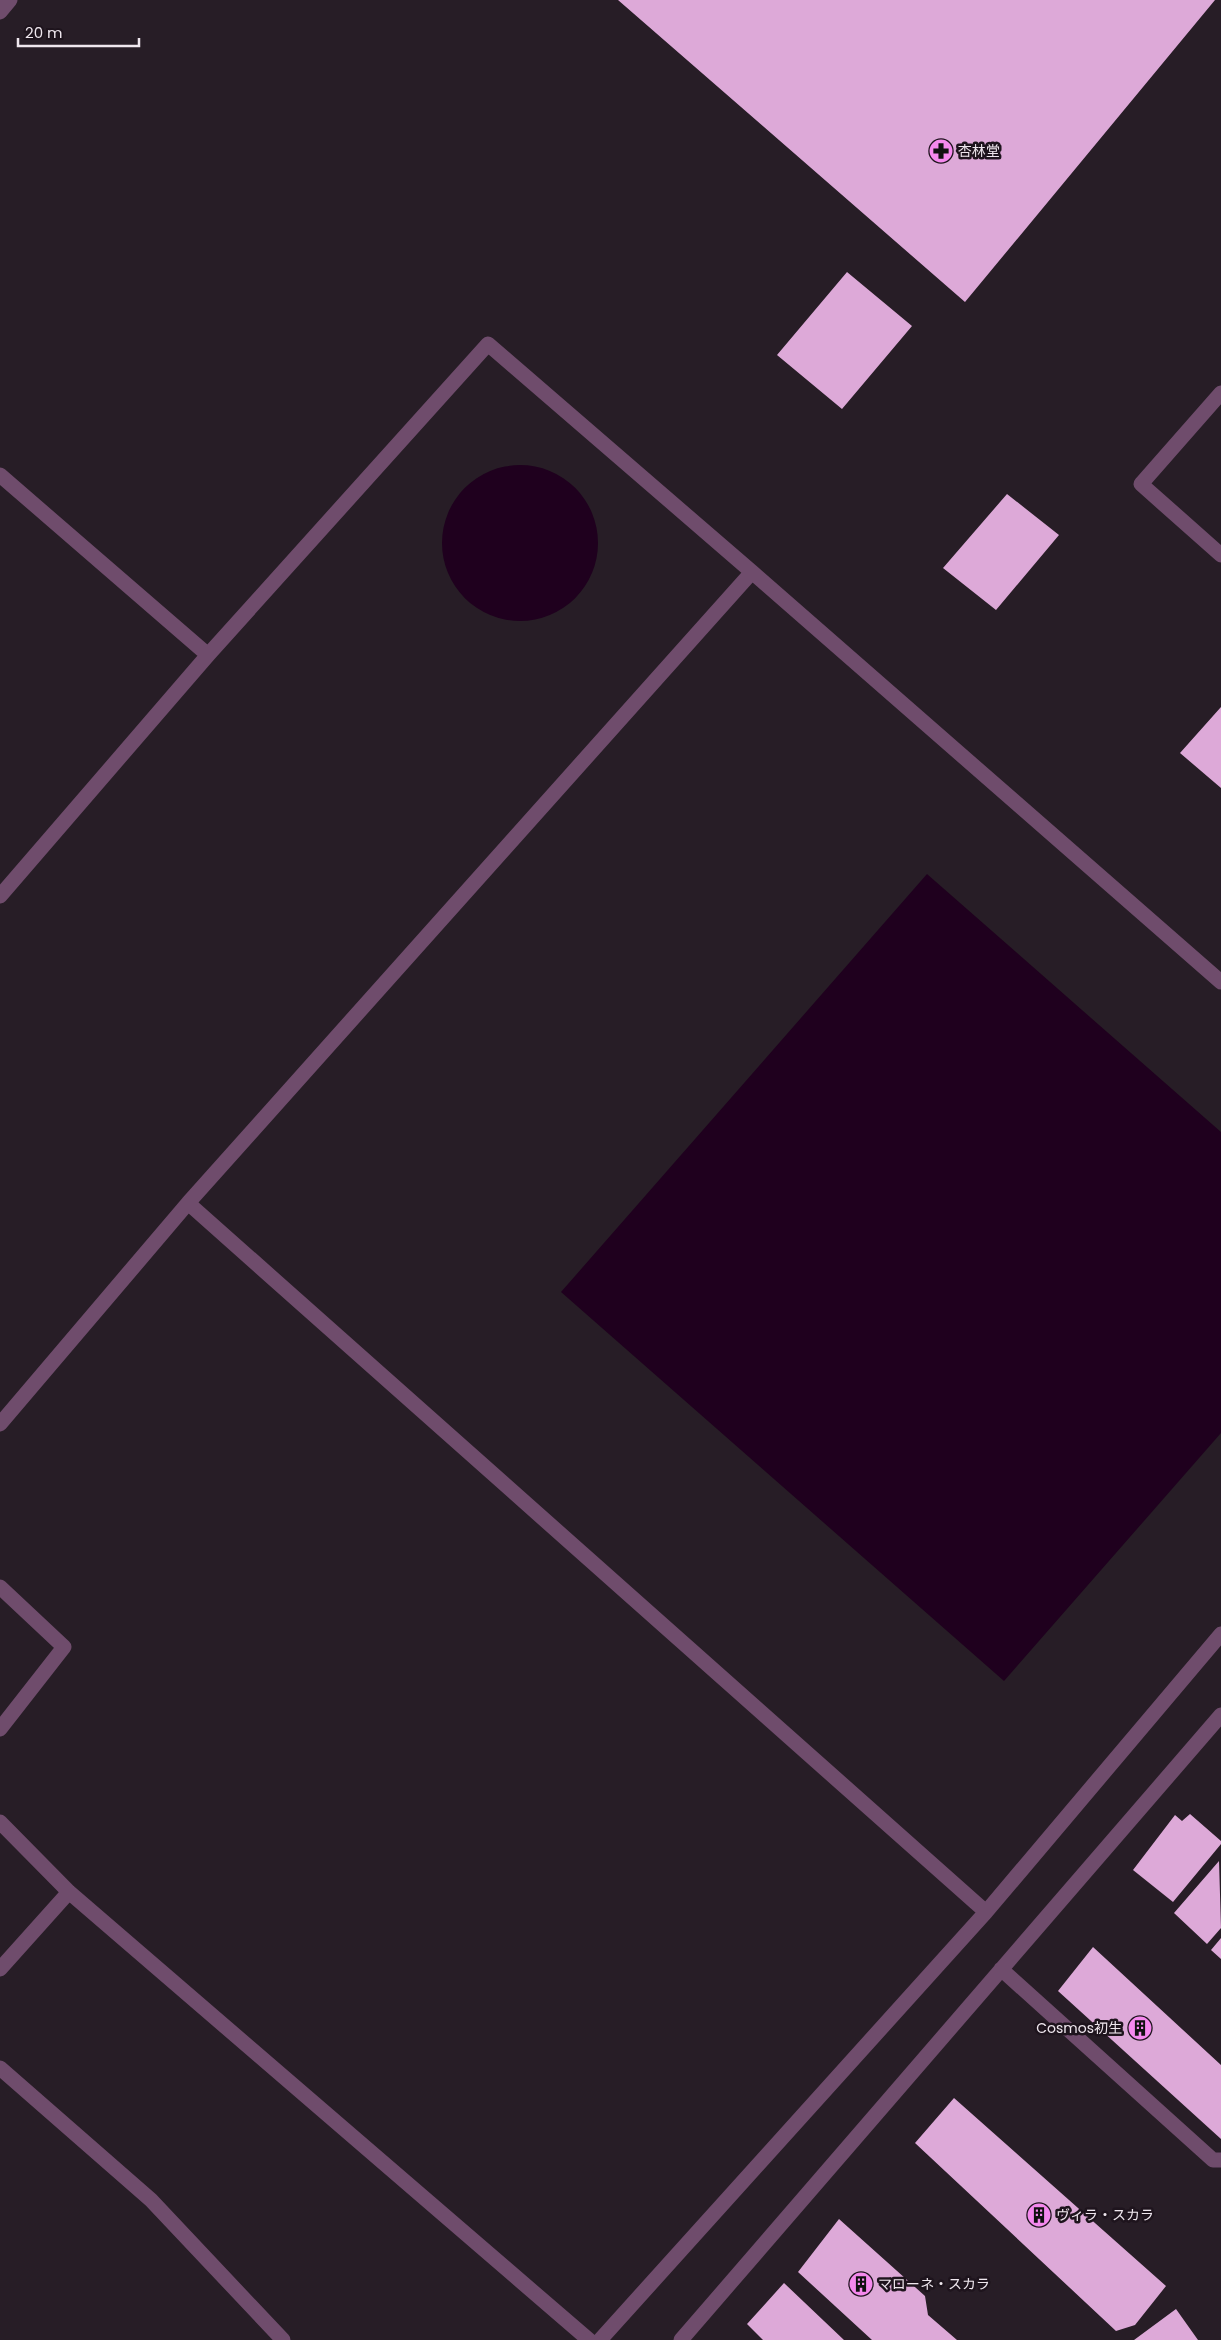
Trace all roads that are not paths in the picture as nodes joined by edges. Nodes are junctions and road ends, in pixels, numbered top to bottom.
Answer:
1 (10, 0) edge
2 (0, 12) edge
3 (1221, 393) edge
4 (0, 475) edge
5 (1221, 555) edge
6 (752, 572) junction
7 (208, 655) junction
8 (0, 896) edge
9 (1221, 982) edge
10 (188, 1203) junction
11 (0, 1424) edge
12 (0, 1587) edge
13 (1221, 1634) edge
14 (1221, 1715) edge
15 (0, 1729) edge
16 (0, 1822) edge
17 (68, 1892) junction
18 (986, 1912) junction
19 (0, 1969) edge
20 (1001, 1969) junction
21 (0, 2068) edge
22 (1221, 2160) edge
23 (283, 2340) edge
24 (590, 2340) edge
25 (600, 2340) edge
26 (681, 2340) edge

1 - 2 street
3 - 5 street
4 - 7 street
6 - 7 street
6 - 9 street
6 - 10 street
7 - 8 street
10 - 11 street
10 - 18 street
12 - 15 street
13 - 18 street
14 - 20 street
16 - 17 street
17 - 19 street
17 - 24 street
18 - 25 street
20 - 22 street
20 - 26 street
21 - 23 street

